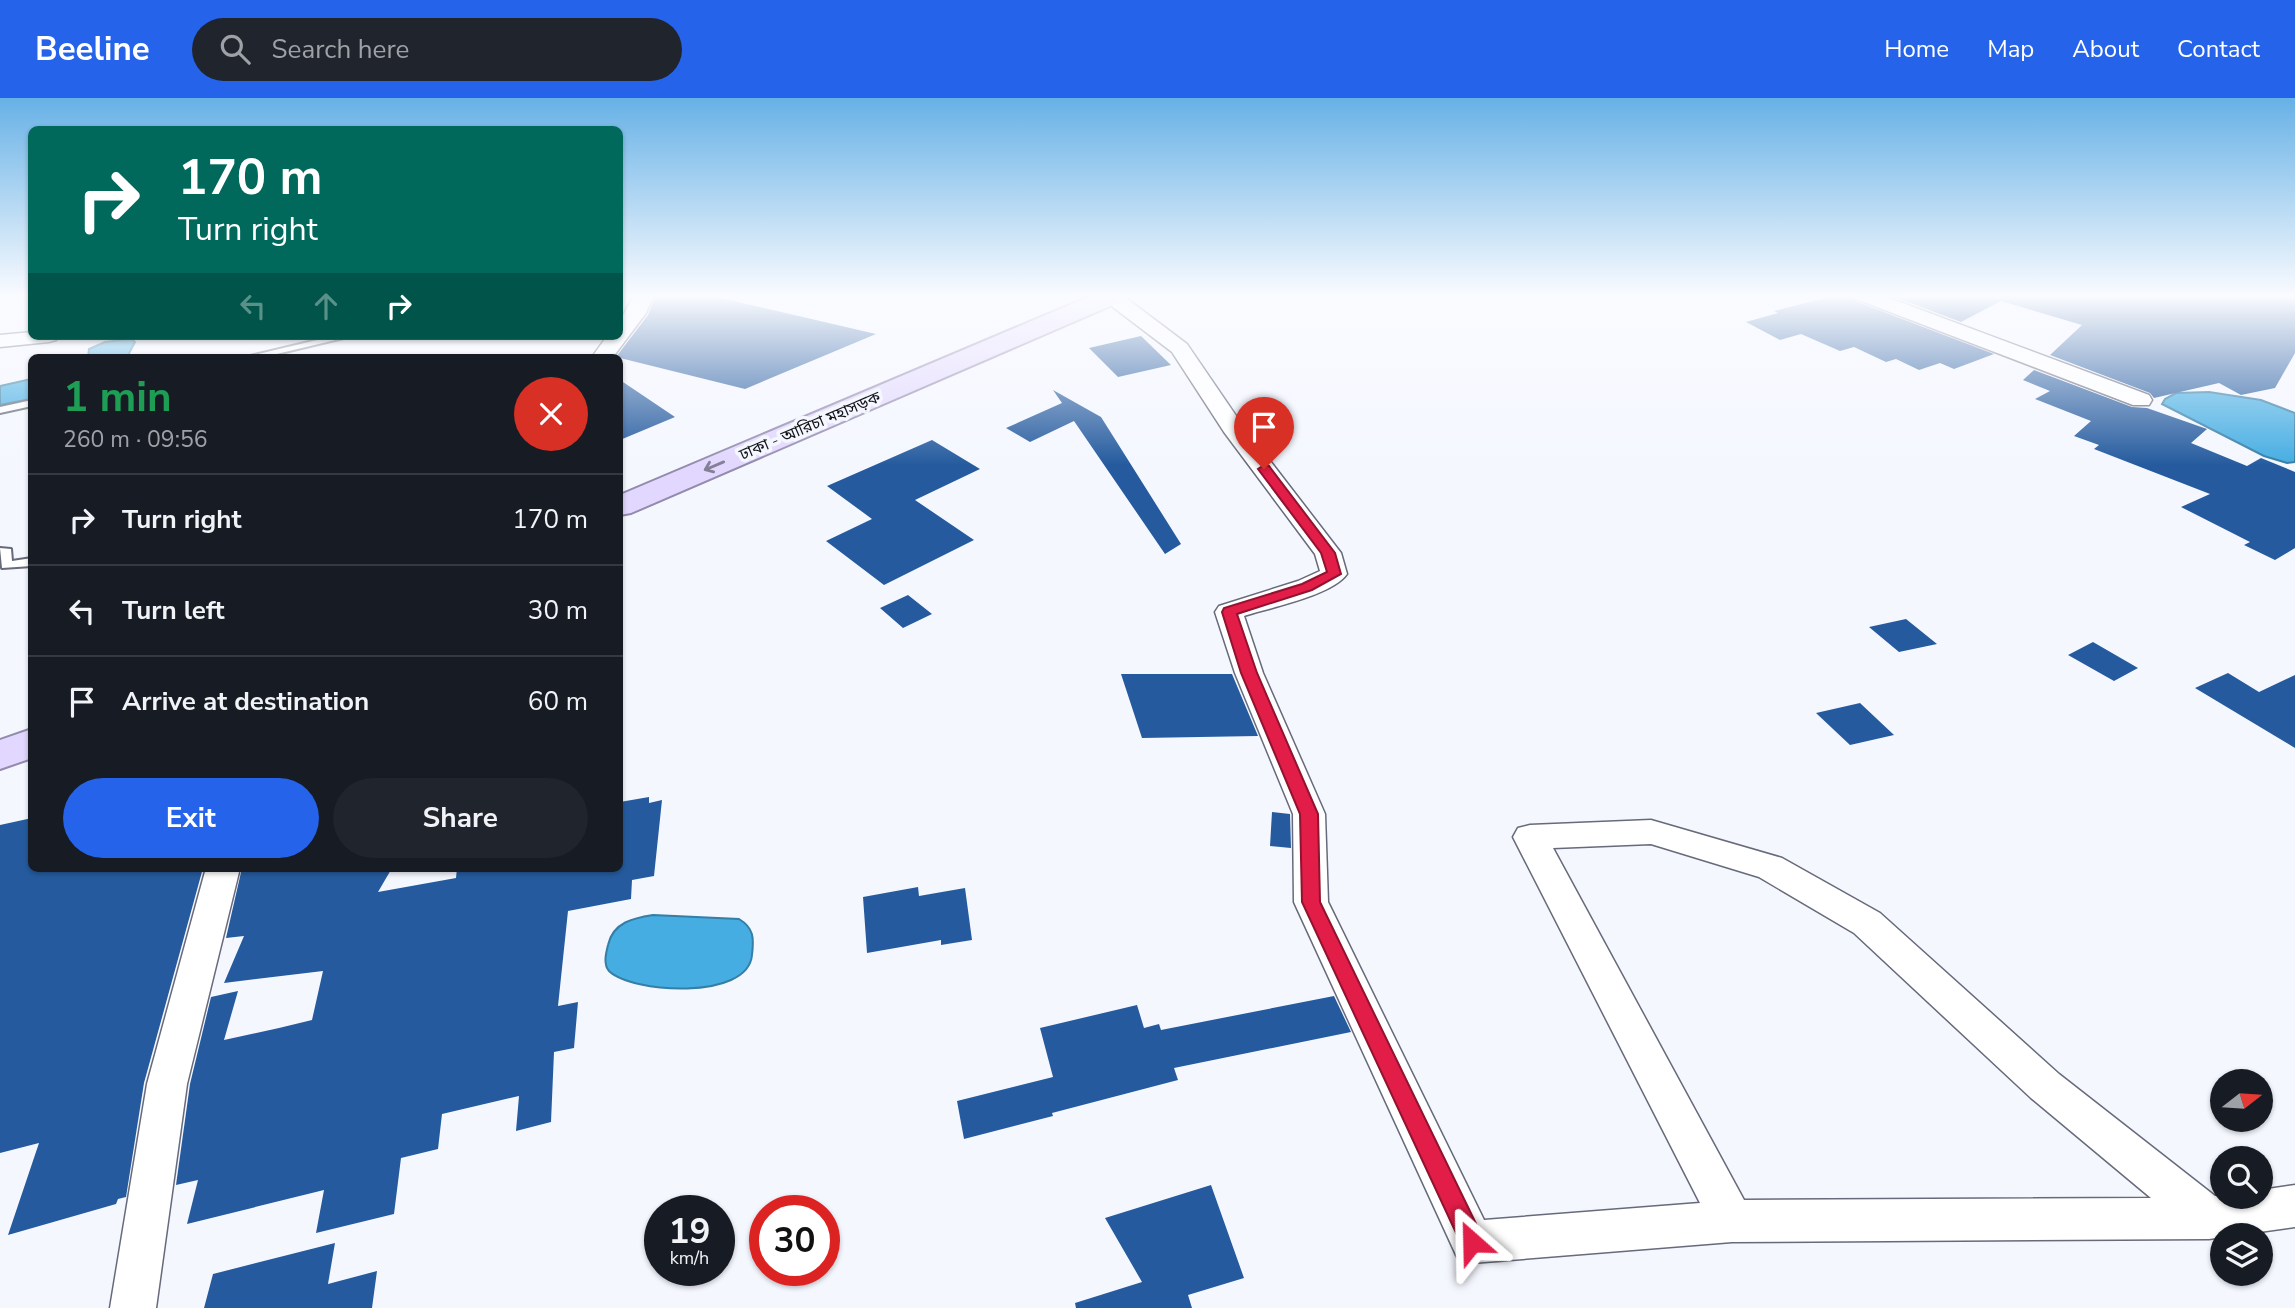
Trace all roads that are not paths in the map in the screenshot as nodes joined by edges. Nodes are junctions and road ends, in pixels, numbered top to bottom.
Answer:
1 (939, 351) edge
2 (983, 351) edge
3 (1182, 351) edge
4 (2013, 351) edge
5 (2141, 400) dead end
6 (28, 404) edge
7 (0, 410) edge
8 (623, 482) edge
9 (623, 505) edge
10 (0, 552) edge
11 (28, 562) edge
12 (28, 718) edge
13 (0, 729) edge
14 (28, 744) edge
15 (0, 755) edge
16 (222, 872) edge
17 (2295, 1206) edge
18 (2208, 1217) junction
19 (1732, 1221) junction
20 (133, 1308) edge

1 - 8 highway
2 -> 9 highway, ঢাকা - আরিচা মহাসড়ক
3 - 19 street
4 - 5 street
6 - 7 lane
10 - 11 lane
12 - 13 highway
14 - 15 highway
16 - 20 street
17 - 18 street
18 - 19 street
18 - 19 street

